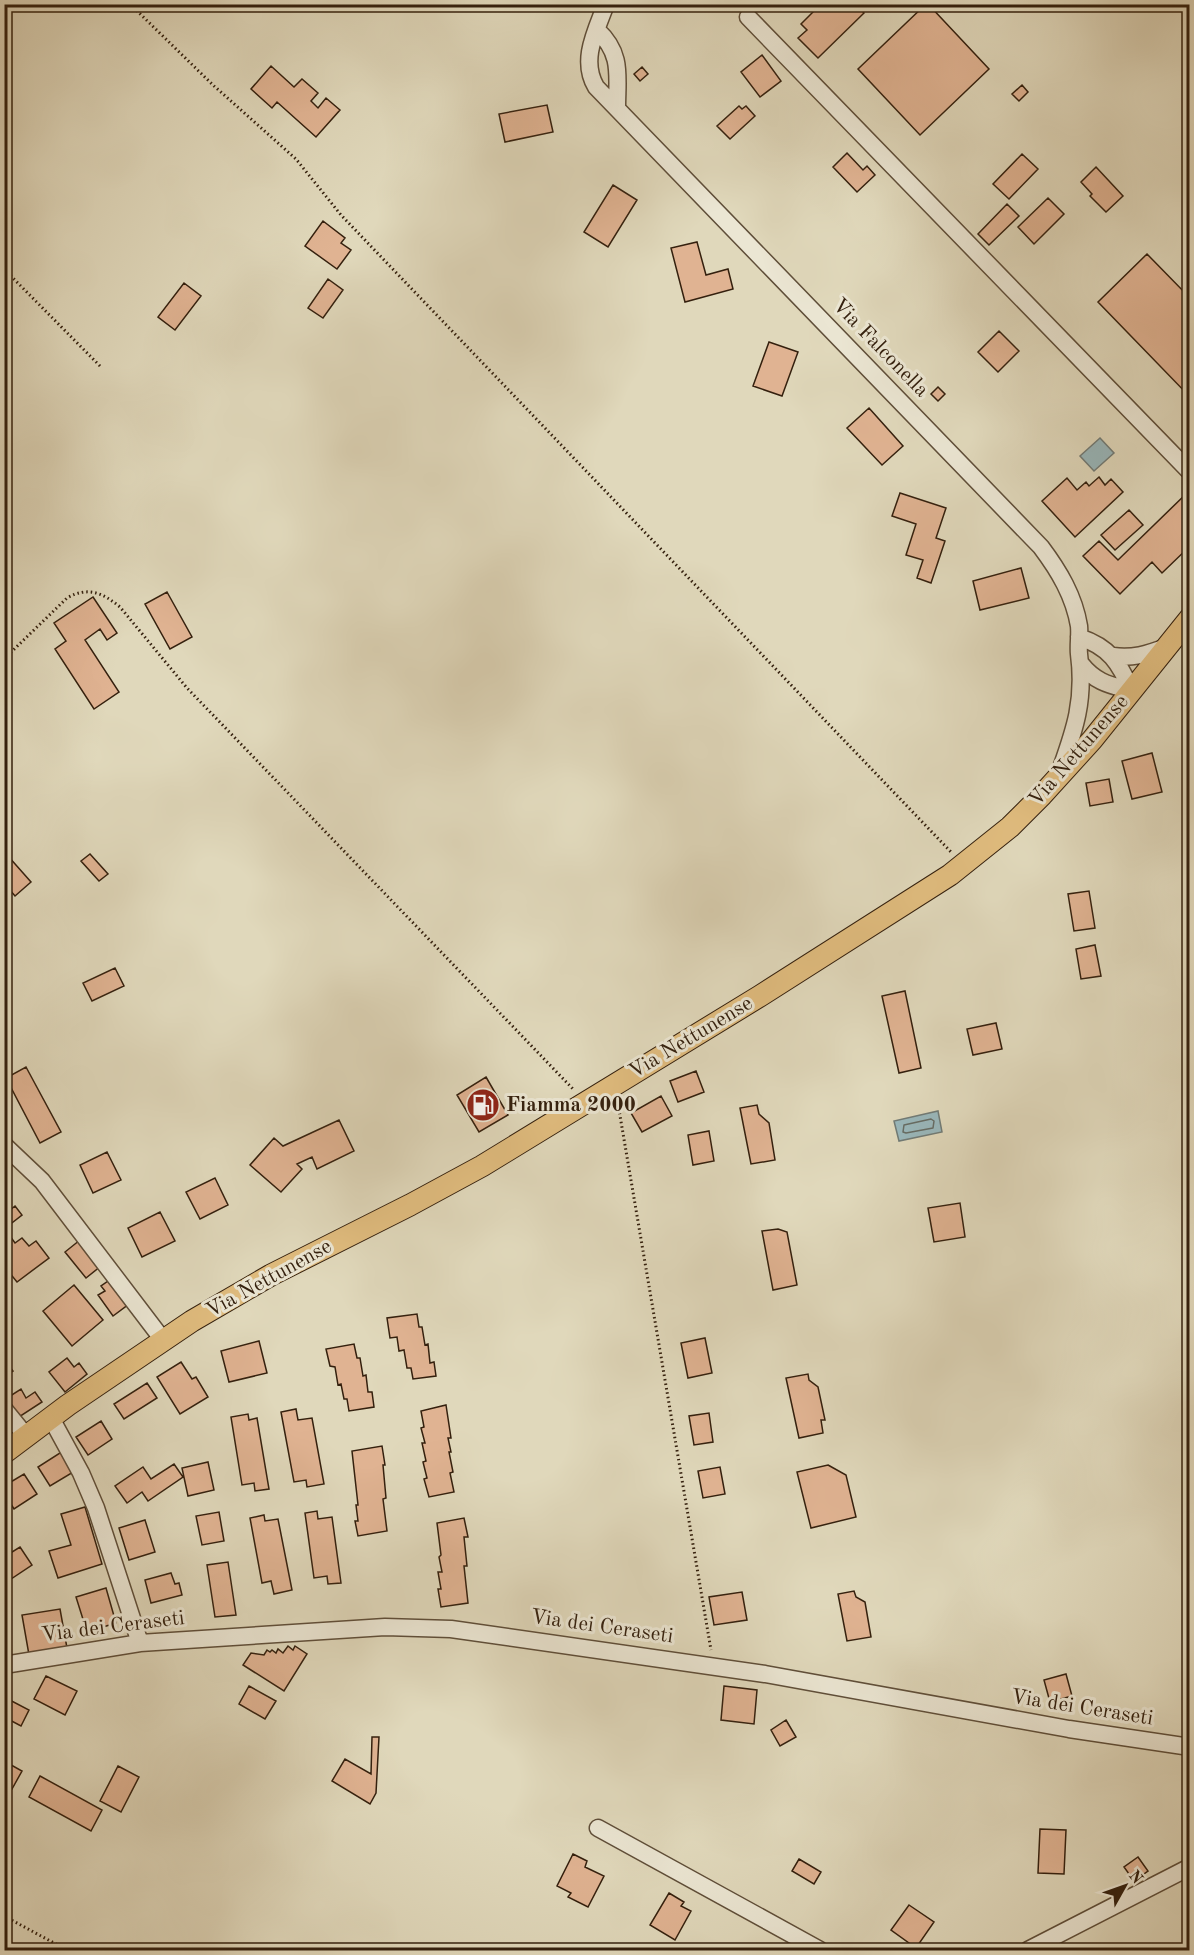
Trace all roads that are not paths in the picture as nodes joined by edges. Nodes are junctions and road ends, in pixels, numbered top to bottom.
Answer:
1 (606, 4) edge
2 (748, 17) dead end
3 (597, 30) junction
4 (617, 108) junction
5 (1190, 472) edge
6 (1190, 618) edge
7 (1079, 637) junction
8 (1166, 647) junction
9 (1113, 656) junction
10 (1081, 664) junction
11 (1132, 691) junction
12 (1058, 778) junction
13 (4, 1145) edge
14 (163, 1340) junction
15 (4, 1409) edge
16 (51, 1418) junction
17 (26, 1437) junction
18 (4, 1454) edge
19 (140, 1643) junction
20 (4, 1665) edge
21 (1190, 1747) edge
22 (598, 1828) dead end
23 (1190, 1867) edge
24 (820, 1950) edge
25 (1028, 1950) edge

1 - 3 street, Via Falconella
2 - 5 street
3 - 4 street
3 - 4 street, Via Falconella
4 - 7 street, Via Falconella
6 - 8 main road, Via Nettunense
7 - 9 street
7 - 10 street, Via Falconella
8 - 9 street
8 - 11 main road, Via Nettunense
9 - 11 street
10 - 11 street
10 - 12 street, Via Falconella
11 - 12 main road, Via Nettunense
12 - 14 main road, Via Nettunense
13 - 14 street
14 - 16 main road, Via Nettunense
15 - 17 street
16 - 17 main road, Via Nettunense
16 - 19 street
17 - 18 main road, Via Nettunense
19 - 20 street, Via dei Ceraseti
19 - 21 street, Via dei Ceraseti
22 - 24 street
23 - 25 street

